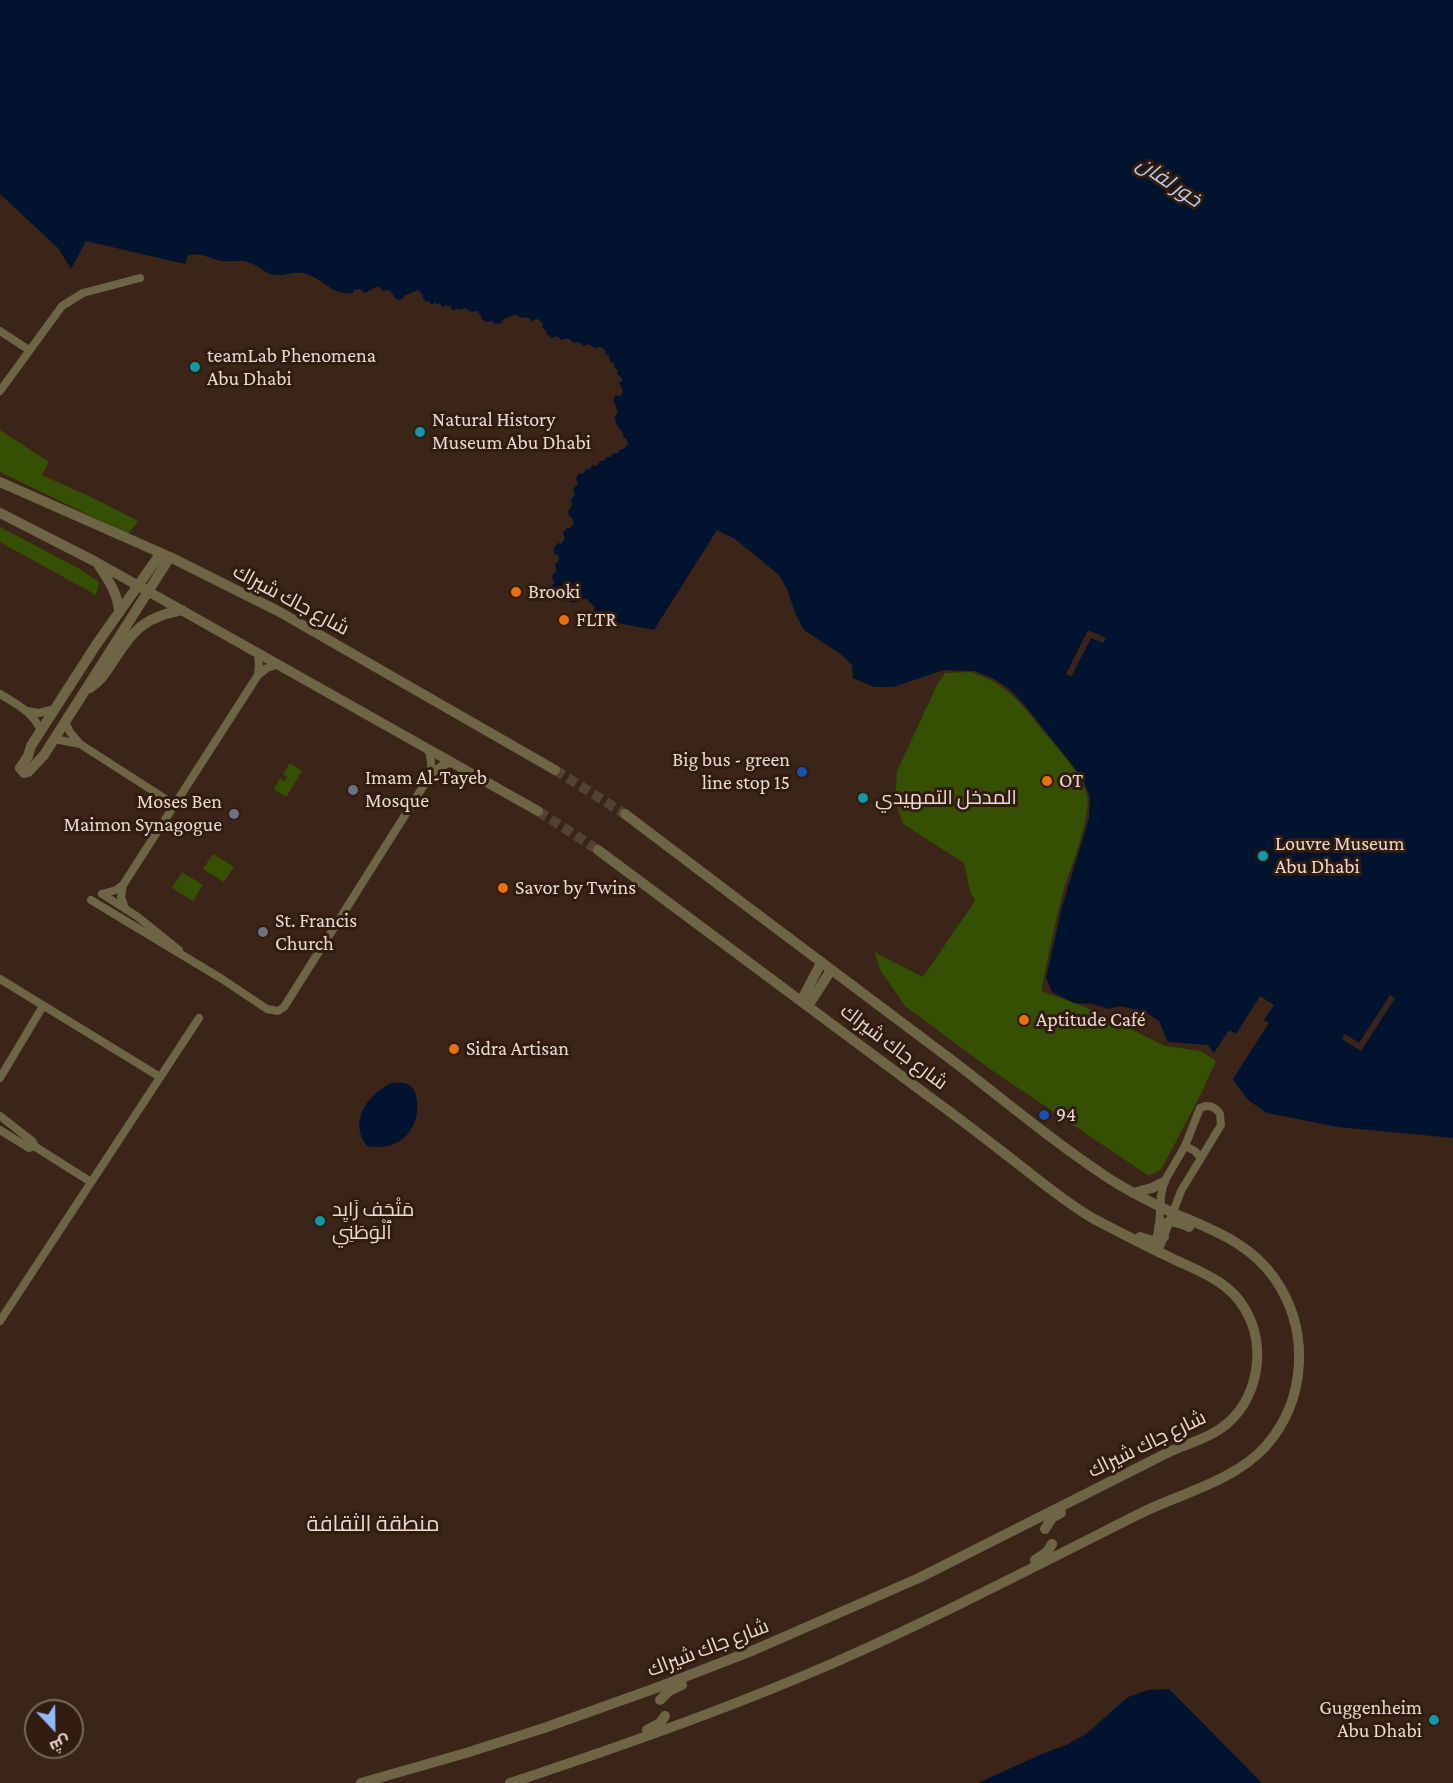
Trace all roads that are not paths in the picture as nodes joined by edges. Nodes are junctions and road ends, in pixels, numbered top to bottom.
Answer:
1 (140, 278) dead end
2 (0, 331) edge
3 (29, 350) junction
4 (0, 391) edge
5 (0, 482) edge
6 (0, 513) edge
7 (165, 555) junction
8 (96, 562) junction
9 (137, 585) junction
10 (148, 591) junction
11 (182, 610) junction
12 (119, 612) junction
13 (258, 654) junction
14 (277, 664) junction
15 (258, 675) junction
16 (85, 691) junction
17 (0, 694) edge
18 (56, 709) junction
19 (26, 711) junction
20 (65, 722) junction
21 (41, 732) junction
22 (54, 740) junction
23 (80, 744) junction
24 (429, 750) junction
25 (451, 762) junction
26 (555, 770) tunnel mouth
27 (431, 774) junction
28 (174, 805) junction
29 (538, 811) tunnel mouth
30 (625, 814) tunnel mouth
31 (597, 850) tunnel mouth
32 (123, 885) junction
33 (91, 900) dead end
34 (126, 908) junction
35 (188, 958) junction
36 (821, 963) junction
37 (831, 970) junction
38 (0, 979) edge
39 (804, 1003) junction
40 (43, 1006) junction
41 (199, 1018) dead end
42 (160, 1077) junction
43 (0, 1078) edge
44 (0, 1116) edge
45 (0, 1130) edge
46 (34, 1146) junction
47 (1185, 1146) junction
48 (1202, 1158) junction
49 (91, 1182) junction
50 (1164, 1182) junction
51 (1132, 1193) junction
52 (1161, 1207) junction
53 (1162, 1234) junction
54 (1, 1319) edge
55 (1136, 1469) junction
56 (1039, 1517) junction
57 (1045, 1529) junction
58 (1052, 1544) junction
59 (1058, 1555) junction
60 (960, 1603) junction
61 (754, 1650) junction
62 (656, 1688) junction
63 (660, 1700) junction
64 (665, 1716) junction
65 (669, 1728) junction
66 (550, 1770) junction
67 (372, 1781) edge
68 (361, 1783) edge
69 (510, 1783) edge

1 - 3 street
2 - 3 street
3 - 4 street
5 - 7 street, شارع جاك شيراك
6 - 8 street
7 - 9 street
7 - 10 street
7 - 26 street, شارع جاك شيراك
8 - 9 street
8 - 12 street
9 - 10 street
9 - 12 street
10 - 11 street
10 - 16 street
11 - 13 street
11 - 16 street
12 - 18 street
13 - 14 street
13 - 15 street
14 - 15 street
14 - 24 street
15 - 28 street
16 - 20 street
17 - 19 street
18 - 19 street
18 - 21 street
19 - 21 street
20 - 22 street
20 - 23 street
21 - 22 street
22 - 23 street
23 - 28 street
24 - 25 street
24 - 27 street
25 - 27 street
25 - 29 street
27 - 35 street
28 - 32 street
30 - 36 street, شارع جاك شيراك
31 - 39 street, شارع جاك شيراك
32 - 34 street
32 - 34 street
33 - 35 street
34 - 35 street
36 - 37 street, شارع جاك شيراك
36 - 39 street
37 - 39 street
37 - 51 street, شارع جاك شيراك
38 - 40 street
39 - 53 street, شارع جاك شيراك
40 - 42 street
40 - 43 street
41 - 42 street
42 - 49 street
44 - 46 street
45 - 46 street
46 - 49 street
47 - 48 street
47 - 48 street
47 - 50 street
48 - 53 street
49 - 54 street
50 - 51 street
50 - 52 street
51 - 52 street, شارع جاك شيراك
52 - 53 street, شارع جاك شيراك
52 - 53 street
53 - 55 street, شارع جاك شيراك
53 - 59 street, شارع جاك شيراك
55 - 56 street, شارع جاك شيراك
55 - 57 street
56 - 57 street
56 - 61 street, شارع جاك شيراك
57 - 58 street
58 - 59 street
58 - 60 street
59 - 60 street, شارع جاك شيراك
60 - 65 street, شارع جاك شيراك
61 - 62 street, شارع جاك شيراك
61 - 63 street
62 - 63 street
62 - 67 street, شارع جاك شيراك
63 - 64 street
64 - 65 street
64 - 66 street
65 - 66 street, شارع جاك شيراك
66 - 69 street, شارع جاك شيراك
67 - 68 street, شارع جاك شيراك

